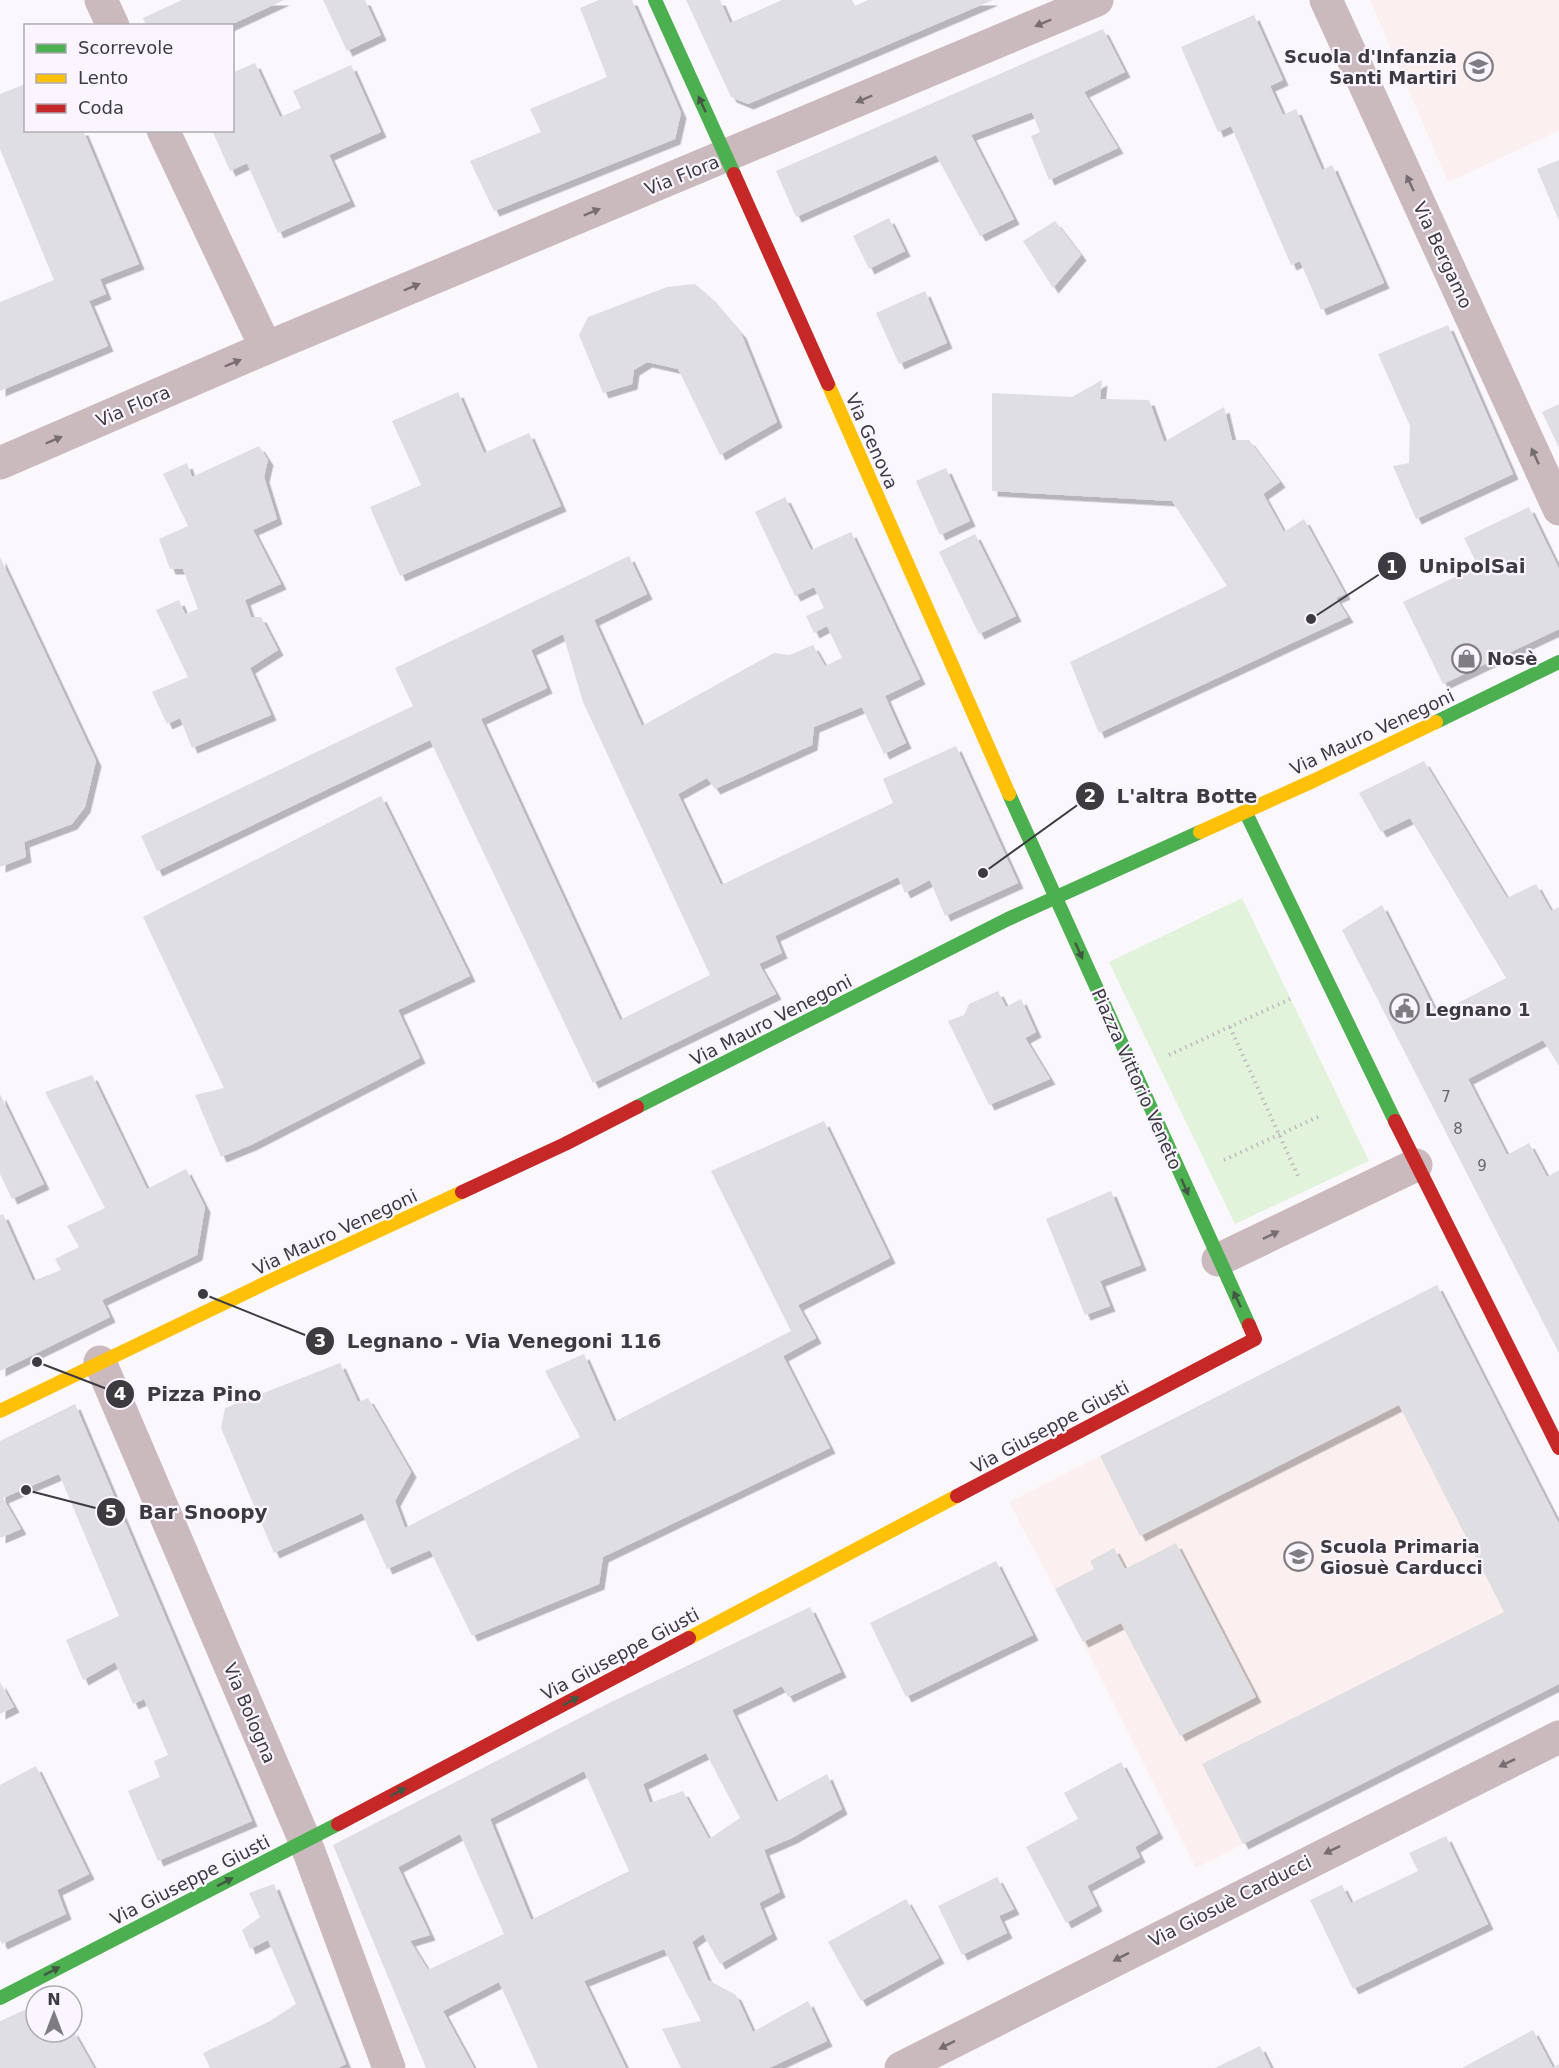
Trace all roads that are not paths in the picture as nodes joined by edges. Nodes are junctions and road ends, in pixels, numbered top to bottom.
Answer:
1 (101, 0) edge
2 (655, 0) edge
3 (1097, 0) edge
4 (1326, 0) edge
5 (112, 24) edge
6 (164, 132) edge
7 (727, 157) junction
8 (266, 348) junction
9 (0, 463) edge
10 (1559, 509) edge
11 (1559, 662) edge
12 (1245, 811) junction
13 (1055, 898) junction
14 (1416, 1165) junction
15 (1218, 1260) junction
16 (1255, 1339) joint
17 (100, 1362) junction
18 (0, 1411) edge
19 (1559, 1448) edge
20 (1559, 1737) edge
21 (305, 1841) junction
22 (0, 1998) edge
23 (389, 2068) edge
24 (901, 2068) edge

1 - 5 street
7 -> 2 street, Via Genova
3 -> 7 street, Via Flora
10 -> 4 street, Via Bergamo
6 - 8 street
8 -> 7 street, Via Flora
7 - 13 street, Via Genova
9 -> 8 street, Via Flora
11 - 12 street, Via Mauro Venegoni
12 - 13 street, Via Mauro Venegoni
12 - 14 street
13 -> 15 street, Piazza Vittorio Veneto
13 - 17 street, Via Mauro Venegoni
15 -> 14 street
14 - 19 street
16 -> 15 street, Piazza Vittorio Veneto
21 -> 16 street, Via Giuseppe Giusti
17 - 18 street, Via Mauro Venegoni
17 - 21 street, Via Bologna
20 -> 24 street, Via Giosuè Carducci
22 -> 21 street, Via Giuseppe Giusti
21 - 23 street, Via Bologna

